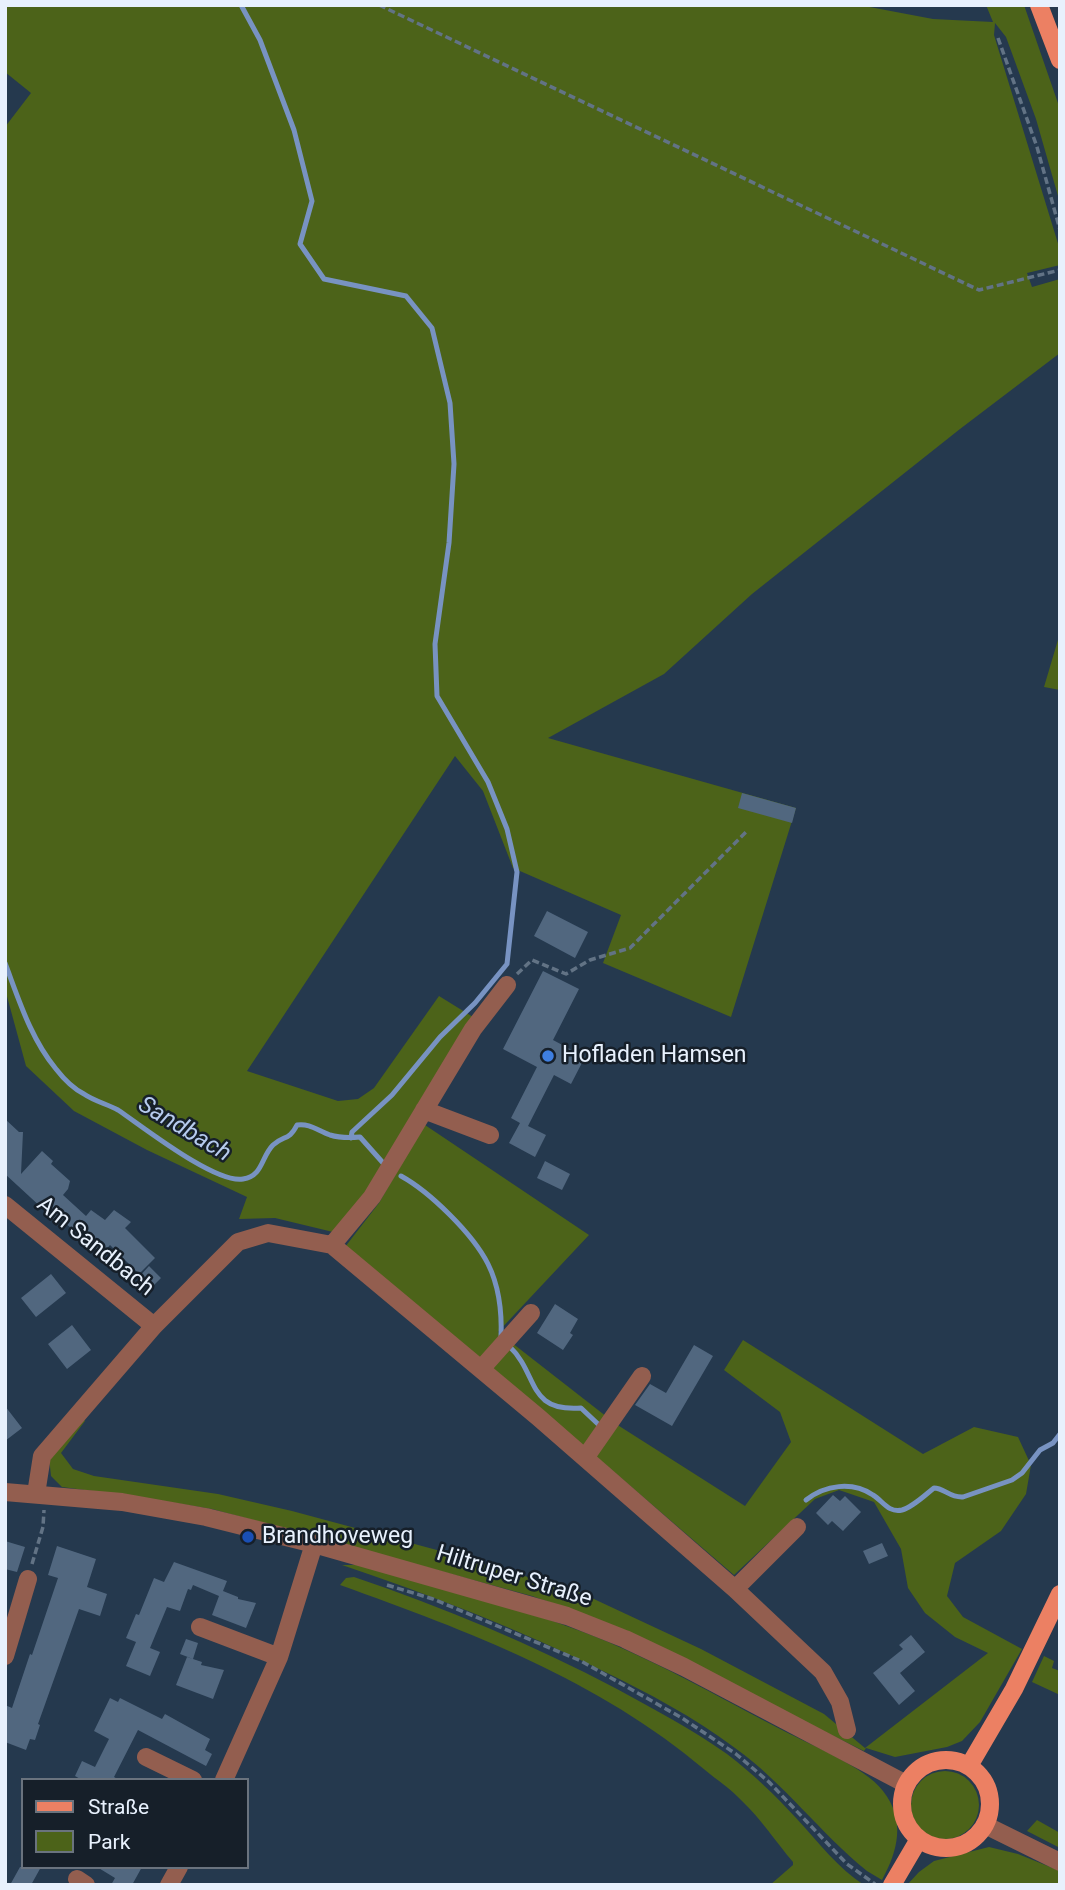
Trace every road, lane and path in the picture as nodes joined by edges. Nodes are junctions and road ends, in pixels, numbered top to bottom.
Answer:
1 (379, 5) edge
2 (1040, 5) edge
3 (998, 38) dead end
4 (1060, 60) edge
5 (1060, 230) edge
6 (1060, 270) edge
7 (747, 831) dead end
8 (507, 985) joint
9 (424, 1110) junction
10 (490, 1135) dead end
11 (5, 1205) edge
12 (332, 1245) junction
13 (531, 1313) dead end
14 (154, 1326) junction
15 (481, 1369) junction
16 (642, 1376) dead end
17 (585, 1458) junction
18 (5, 1492) edge
19 (40, 1501) junction
20 (797, 1527) dead end
21 (314, 1544) junction
22 (28, 1579) joint
23 (384, 1583) dead end
24 (736, 1589) junction
25 (1060, 1594) edge
26 (200, 1627) dead end
27 (5, 1656) edge
28 (279, 1657) junction
29 (847, 1730) dead end
30 (146, 1757) dead end
31 (969, 1766) junction
32 (189, 1778) edge
33 (226, 1778) edge
34 (906, 1784) junction
35 (985, 1825) junction
36 (919, 1839) junction
37 (1060, 1862) edge
38 (178, 1869) edge
39 (169, 1885) edge
40 (877, 1885) edge
41 (892, 1885) edge

1 - 6 path
2 - 4 main road
3 - 5 path
7 - 8 path
8 - 9 street
9 - 10 street
9 - 12 street
11 - 14 street, Am Sandbach
12 - 14 street
12 - 15 street
13 - 15 street
14 - 19 street
15 - 17 street
16 - 17 street
17 - 24 street
18 - 19 street, Hiltruper Straße
19 - 21 street, Hiltruper Straße
19 - 22 path
20 - 24 street
21 - 28 street
21 - 34 street, Hiltruper Straße
22 - 27 street
23 - 40 path
24 - 29 street
25 - 31 main road
26 - 28 street
28 - 33 street
30 - 32 street
31 - 34 main road
31 - 35 main road
34 - 36 main road
35 - 36 main road
35 - 37 street
36 - 41 main road
38 - 39 street

